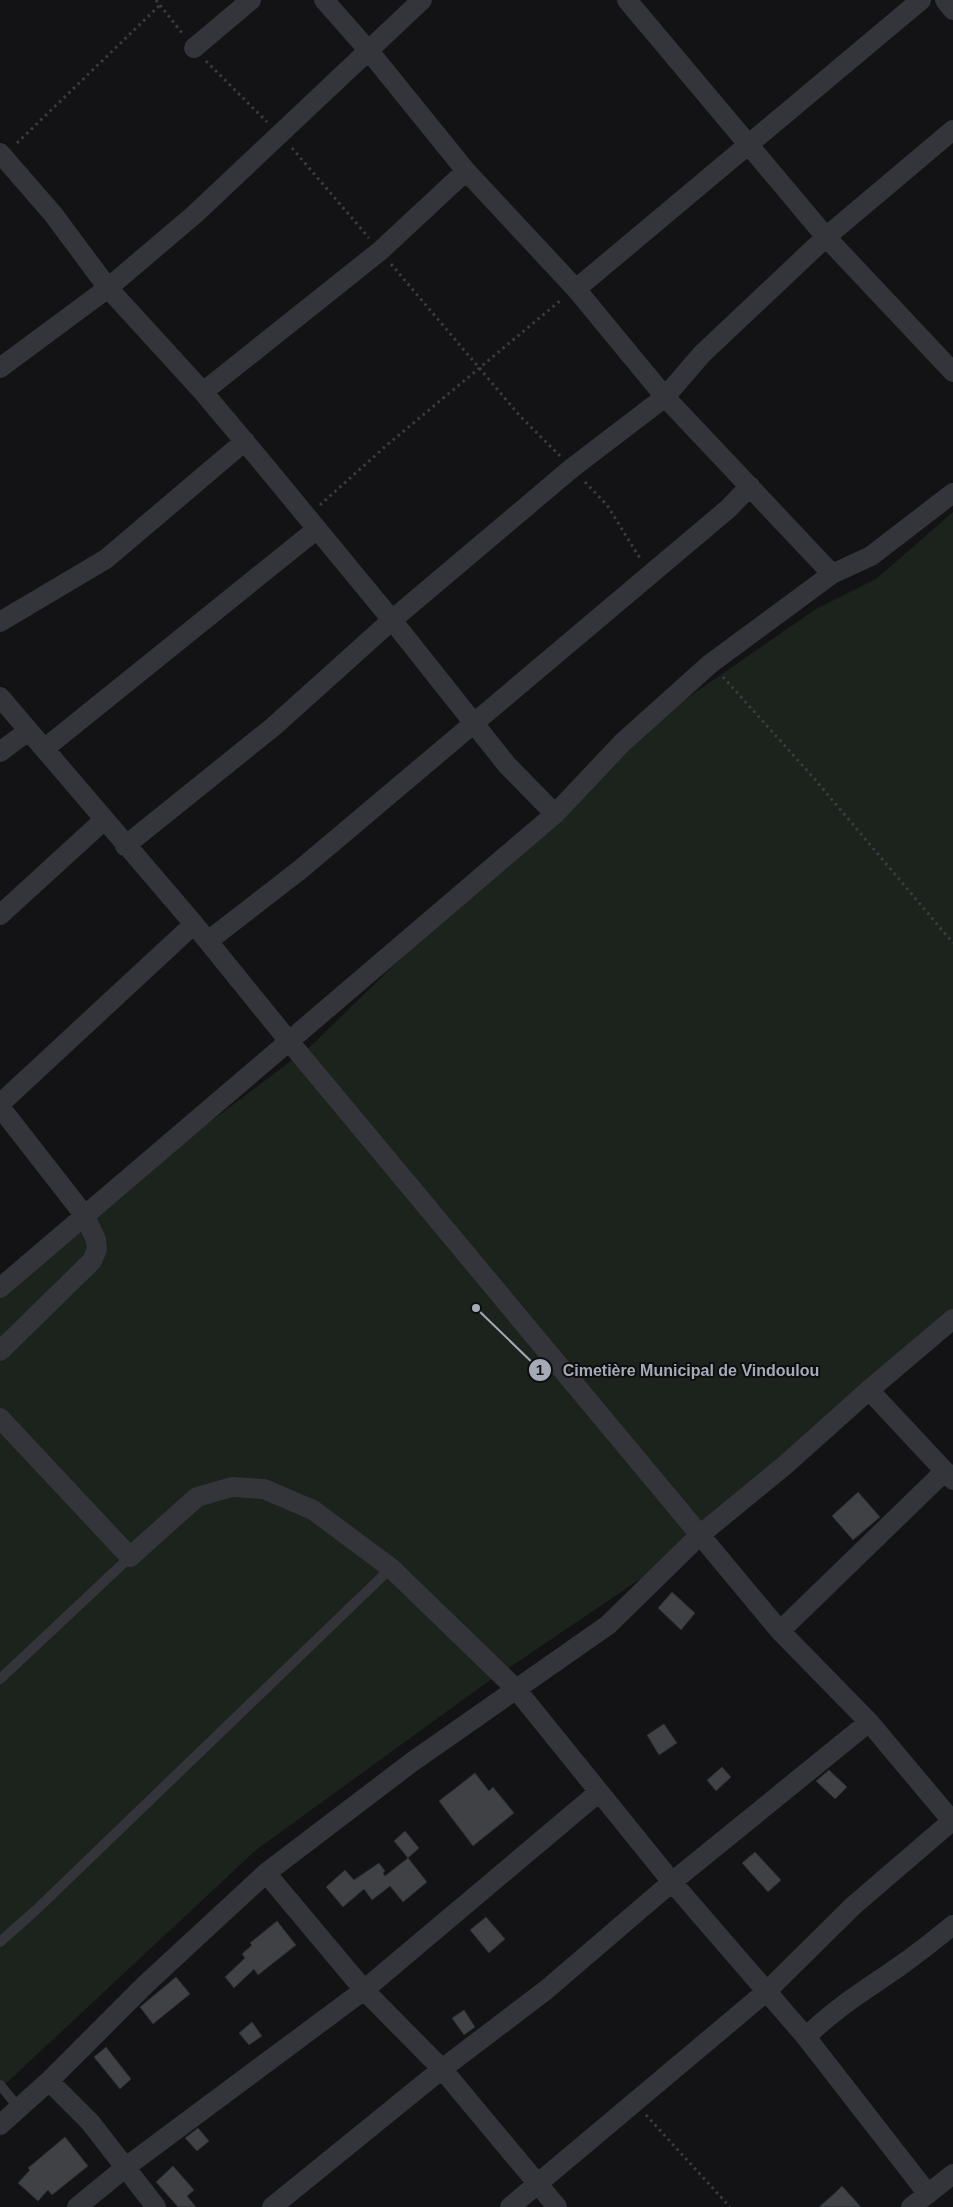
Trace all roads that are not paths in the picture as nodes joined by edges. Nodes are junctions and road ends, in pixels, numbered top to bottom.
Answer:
1 (251, 0) edge
2 (324, 0) edge
3 (422, 0) edge
4 (627, 0) edge
5 (921, 0) edge
6 (945, 0) edge
7 (953, 10) edge
8 (194, 48) dead end
9 (369, 51) junction
10 (953, 130) edge
11 (748, 144) junction
12 (1, 155) edge
13 (466, 171) junction
14 (826, 237) junction
15 (108, 288) junction
16 (576, 288) junction
17 (0, 368) edge
18 (953, 372) edge
19 (203, 392) junction
20 (665, 397) junction
21 (245, 441) junction
22 (750, 486) junction
23 (953, 493) edge
24 (312, 523) junction
25 (832, 574) junction
26 (392, 620) junction
27 (0, 622) edge
28 (0, 697) edge
29 (474, 723) junction
30 (28, 731) junction
31 (44, 749) junction
32 (0, 752) edge
33 (555, 814) junction
34 (104, 820) junction
35 (125, 846) junction
36 (0, 915) edge
37 (194, 924) junction
38 (208, 941) junction
39 (288, 1040) junction
40 (0, 1106) edge
41 (85, 1216) junction
42 (0, 1288) edge
43 (953, 1319) edge
44 (0, 1351) edge
45 (869, 1390) junction
46 (0, 1418) edge
47 (949, 1475) edge
48 (701, 1534) junction
49 (130, 1557) junction
50 (391, 1568) junction
51 (780, 1631) junction
52 (0, 1679) edge
53 (516, 1689) junction
54 (869, 1722) junction
55 (600, 1792) junction
56 (953, 1821) edge
57 (266, 1873) junction
58 (672, 1882) junction
59 (953, 1925) edge
60 (0, 1942) edge
61 (364, 1990) junction
62 (767, 1991) junction
63 (806, 2037) junction
64 (442, 2069) junction
65 (49, 2081) junction
66 (0, 2084) edge
67 (19, 2108) junction
68 (0, 2125) edge
69 (126, 2167) junction
70 (953, 2174) edge
71 (537, 2184) junction
72 (928, 2194) junction
73 (76, 2207) edge
74 (156, 2207) edge
75 (272, 2207) edge
76 (510, 2207) edge
77 (557, 2207) edge
78 (911, 2207) edge

1 - 8 street
2 - 9 street
3 - 9 street
4 - 11 street
5 - 11 street
6 - 7 street
9 - 13 street
9 - 15 street
10 - 14 street
11 - 14 street
11 - 16 street
12 - 15 street
13 - 16 street
13 - 19 street
14 - 18 street
14 - 20 street
15 - 17 street
15 - 19 street
16 - 20 street
19 - 21 street
20 - 22 street
20 - 26 street
21 - 24 street
21 - 27 street
22 - 25 street
22 - 29 street
23 - 25 street
24 - 26 street
24 - 31 street
25 - 33 street
26 - 29 street
26 - 35 street
28 - 30 street
29 - 33 street
29 - 38 street
30 - 31 street
30 - 32 street
31 - 34 street
33 - 39 street
34 - 35 street
34 - 36 street
35 - 37 street
37 - 38 street
37 - 40 street
38 - 39 street
39 - 41 street
39 - 48 street
40 - 41 street
41 - 42 street
41 - 44 street
43 - 45 street
45 - 47 street
45 - 48 street
46 - 49 street
47 - 51 street
48 - 51 street
48 - 53 street
49 - 50 street
49 - 52 lane
50 - 53 street
50 - 60 lane
51 - 54 street
53 - 55 street
53 - 57 street
54 - 56 street
54 - 58 street
55 - 58 street
55 - 61 street
56 - 62 street
57 - 61 street
57 - 65 street
58 - 62 street
58 - 64 street
59 - 63 street
61 - 64 street
61 - 69 street
62 - 63 street
62 - 71 street
63 - 72 street
64 - 71 street
64 - 75 street
65 - 67 street
65 - 69 street
66 - 67 lane
67 - 68 street
69 - 73 street
69 - 74 street
70 - 72 street
71 - 76 street
71 - 77 street
72 - 78 street

